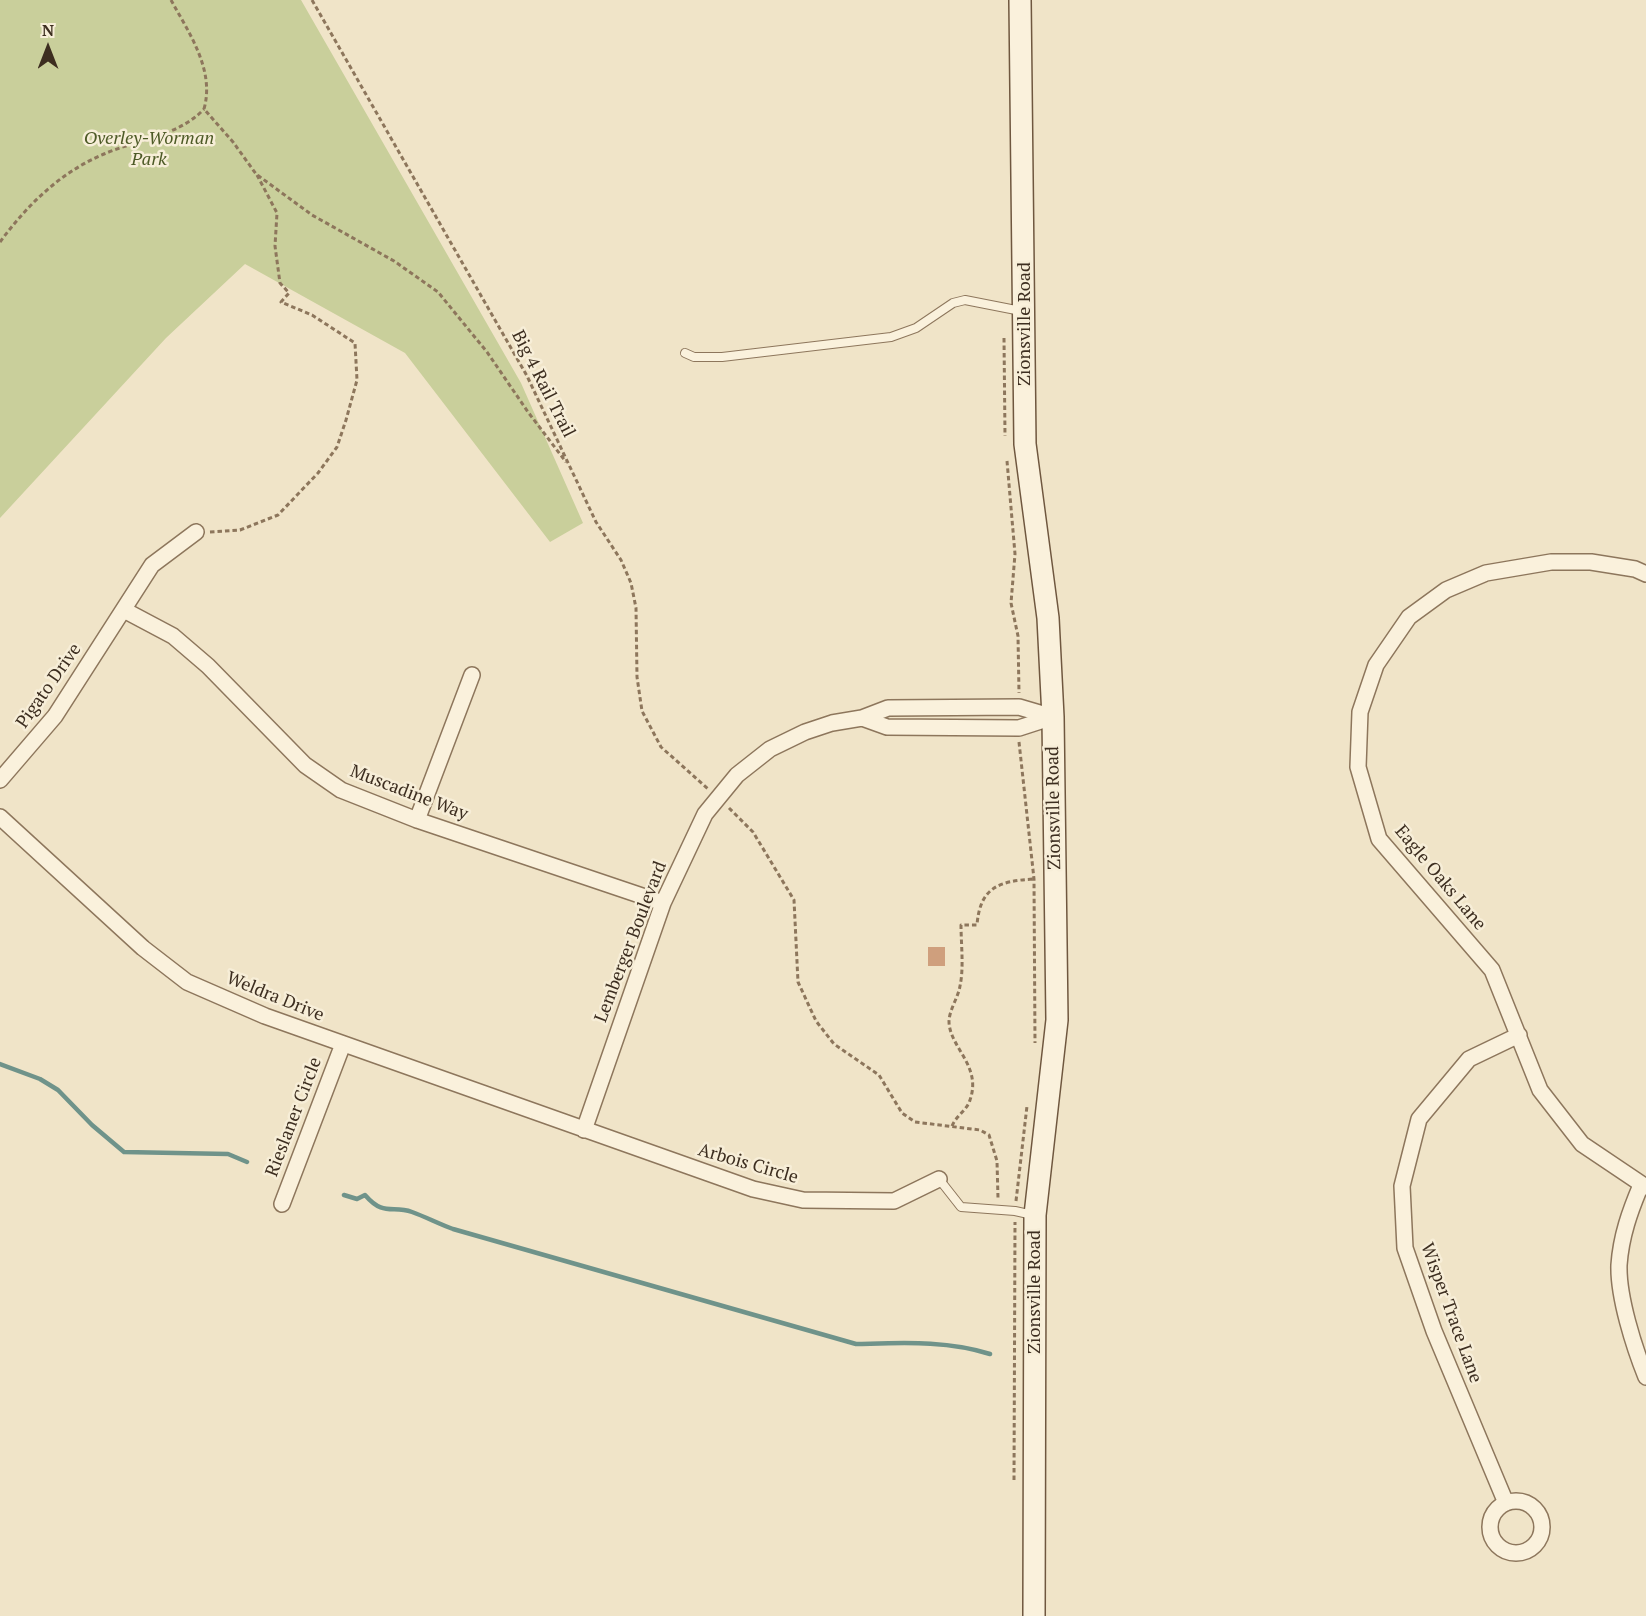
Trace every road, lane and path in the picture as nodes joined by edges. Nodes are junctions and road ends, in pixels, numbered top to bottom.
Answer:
1 (171, 0) edge
2 (312, 0) edge
3 (1020, 0) edge
4 (204, 109) junction
5 (256, 174) junction
6 (0, 242) edge
7 (1025, 312) junction
8 (685, 353) dead end
9 (570, 466) junction
10 (196, 532) joint
11 (1646, 574) edge
12 (124, 610) junction
13 (472, 675) dead end
14 (1053, 717) junction
15 (1020, 753) dead end
16 (0, 780) edge
17 (706, 788) dead end
18 (729, 808) dead end
19 (0, 817) edge
20 (417, 820) junction
21 (1034, 879) junction
22 (1034, 900) dead end
23 (663, 903) junction
24 (1519, 1035) junction
25 (343, 1044) junction
26 (952, 1126) junction
27 (584, 1130) junction
28 (939, 1179) joint
29 (1643, 1186) edge
30 (282, 1204) dead end
31 (998, 1209) junction
32 (1035, 1215) junction
33 (1646, 1377) edge
34 (1506, 1503) dead end
35 (1034, 1616) edge

1 - 4 path
2 - 9 path, Big 4 Rail Trail
3 - 7 main road, Zionsville Road
4 - 5 path
4 - 6 path
5 - 9 path
5 - 10 path
7 - 8 lane
7 - 14 main road, Zionsville Road
9 - 17 path, Big 4 Rail Trail
10 - 12 street, Pigato Drive
11 - 24 street, Eagle Oaks Lane
12 - 16 street, Pigato Drive
12 - 20 street, Muscadine Way
13 - 20 street
14 - 23 street, Lemberger Boulevard
14 - 32 main road, Zionsville Road
15 - 21 path
18 - 26 path
19 - 25 street, Weldra Drive
20 - 23 street, Muscadine Way
21 - 22 path
21 - 26 path
23 - 27 street, Lemberger Boulevard
24 - 29 street, Eagle Oaks Lane
24 - 34 street, Wisper Trace Lane
25 - 27 street, Weldra Drive
25 - 30 street, Rieslaner Circle
26 - 31 path
27 - 28 street, Arbois Circle
28 - 31 lane
29 - 33 street
31 - 32 lane
32 - 35 main road, Zionsville Road

